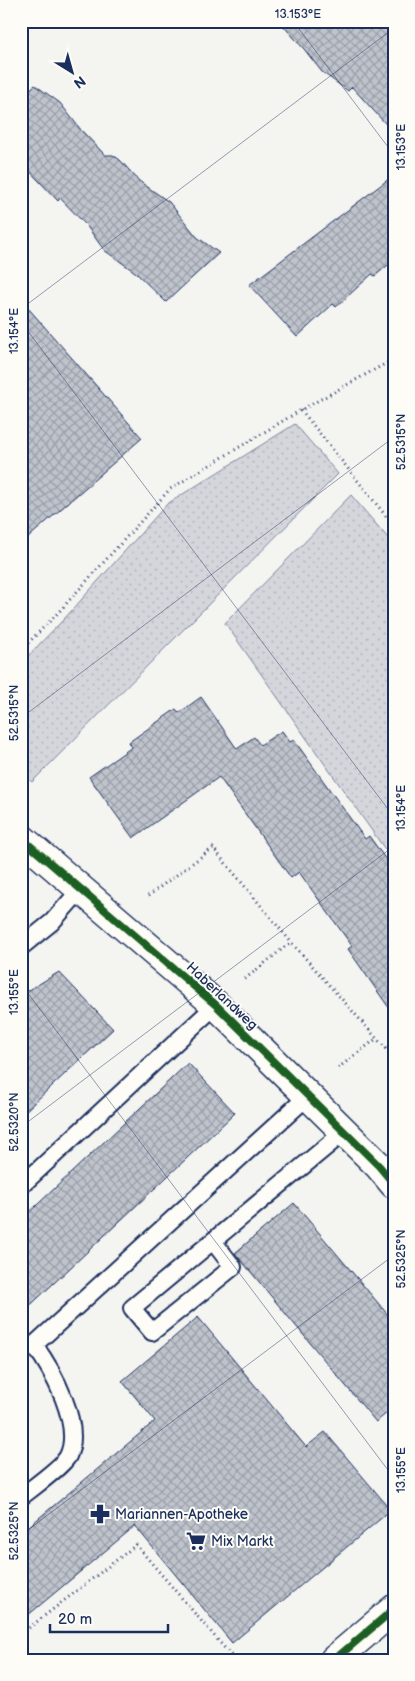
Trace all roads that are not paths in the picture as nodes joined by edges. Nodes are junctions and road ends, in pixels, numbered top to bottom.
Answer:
1 (21, 838) edge
2 (81, 889) junction
3 (21, 947) edge
4 (216, 1005) junction
5 (308, 1096) junction
6 (344, 1132) junction
7 (394, 1184) edge
8 (21, 1186) edge
9 (213, 1242) junction
10 (28, 1347) edge
11 (21, 1498) edge
12 (394, 1609) edge
13 (334, 1660) edge

1 - 2 street, Haberlandweg
2 - 3 lane
2 - 4 street, Haberlandweg
4 - 5 street, Haberlandweg
4 - 8 lane
5 - 6 street, Haberlandweg
5 - 10 lane
6 - 7 street, Haberlandweg
6 - 9 lane
9 - 9 lane
10 - 11 lane
12 - 13 street

